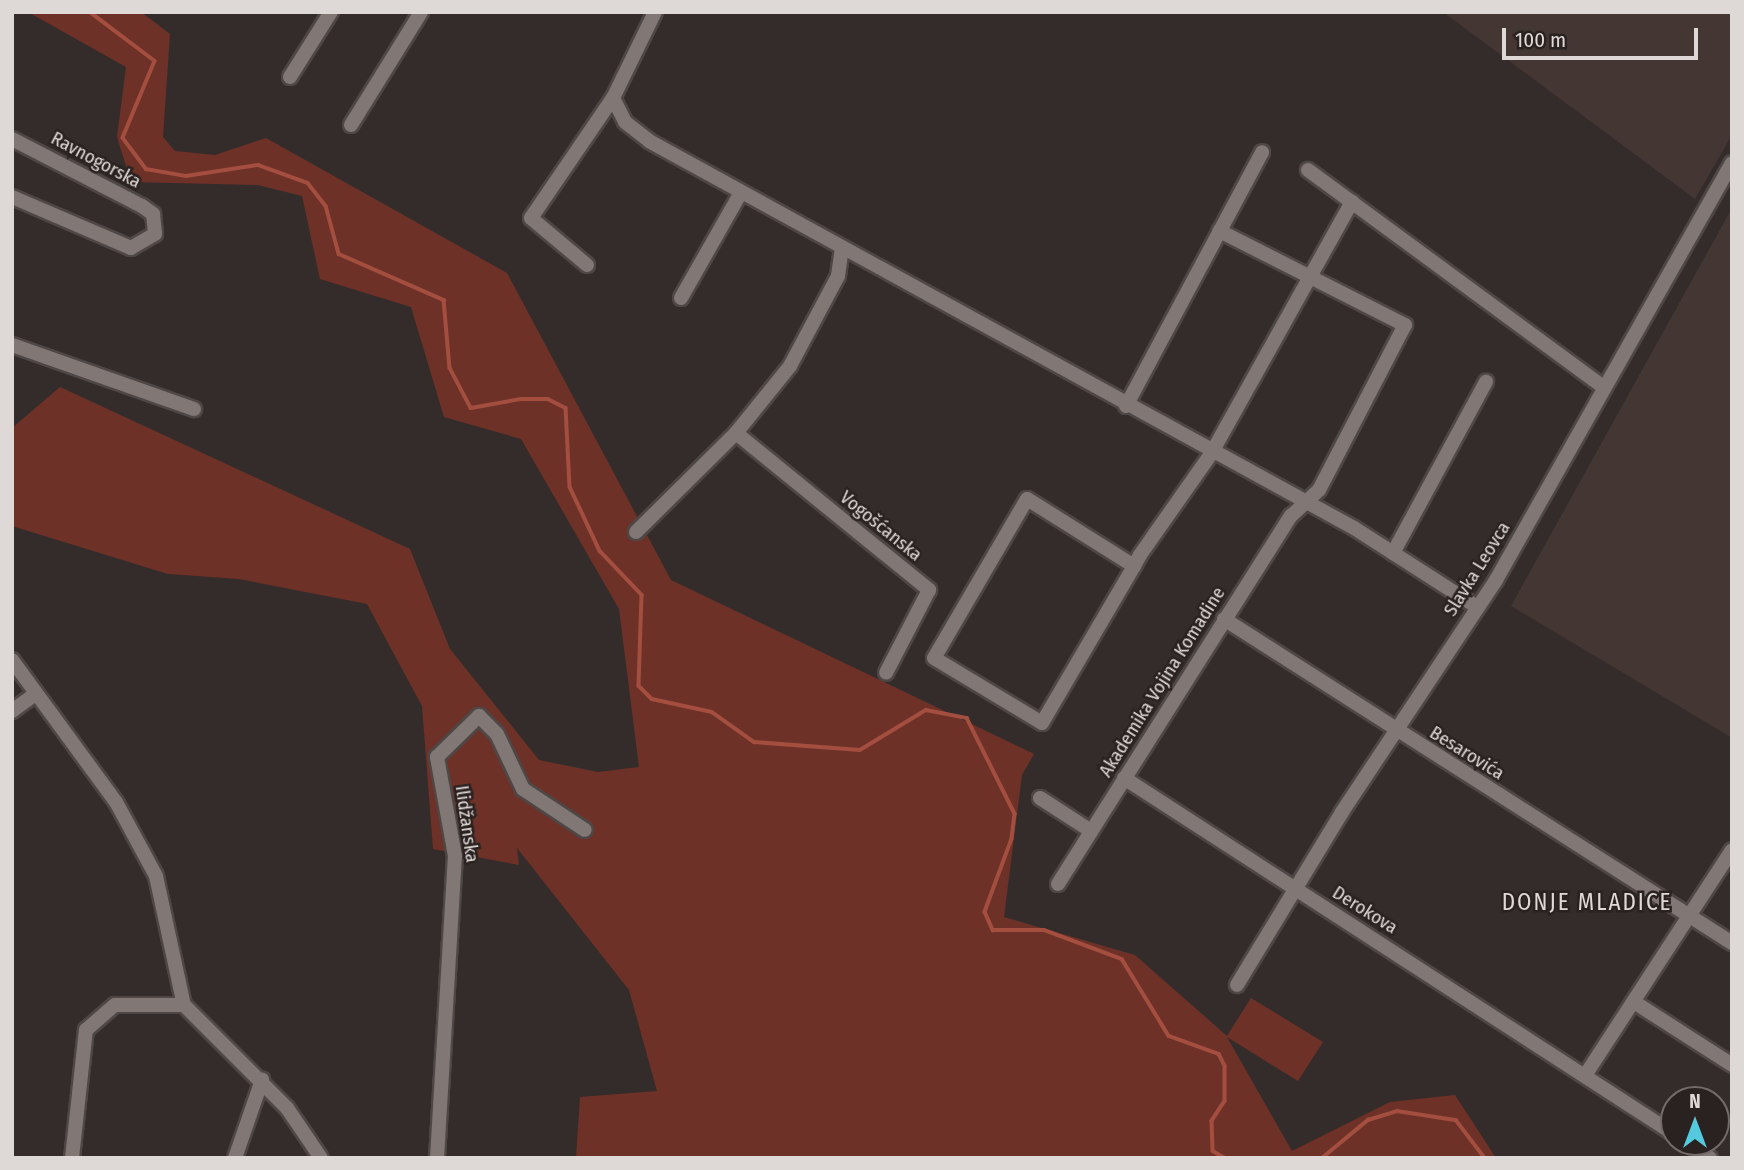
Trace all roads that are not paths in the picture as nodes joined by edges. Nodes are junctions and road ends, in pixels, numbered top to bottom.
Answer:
1 (331, 12) edge
2 (421, 12) edge
3 (653, 13) edge
4 (290, 76) dead end
5 (613, 98) junction
6 (351, 125) dead end
7 (12, 139) edge
8 (1262, 152) dead end
9 (1732, 163) edge
10 (1308, 170) dead end
11 (740, 194) junction
12 (12, 197) edge
13 (1352, 202) junction
14 (1220, 231) junction
15 (842, 248) junction
16 (587, 265) dead end
17 (1309, 275) junction
18 (681, 298) dead end
19 (12, 345) edge
20 (1486, 382) dead end
21 (1603, 387) junction
22 (1126, 406) junction
23 (194, 409) dead end
24 (736, 433) junction
25 (1211, 454) junction
26 (1303, 502) junction
27 (636, 532) dead end
28 (1394, 553) junction
29 (1134, 566) junction
30 (1477, 607) junction
31 (1224, 619) junction
32 (12, 660) edge
33 (886, 673) dead end
34 (35, 694) junction
35 (12, 710) edge
36 (1396, 731) junction
37 (1124, 778) junction
38 (1040, 798) dead end
39 (585, 830) dead end
40 (1091, 831) junction
41 (1732, 850) edge
42 (1058, 884) dead end
43 (1294, 888) junction
44 (1690, 916) junction
45 (1732, 943) edge
46 (1237, 985) dead end
47 (1634, 1002) junction
48 (184, 1005) junction
49 (1732, 1065) edge
50 (1586, 1074) junction
51 (262, 1080) junction
52 (1660, 1124) edge
53 (72, 1158) edge
54 (235, 1158) edge
55 (321, 1158) edge
56 (437, 1158) edge

1 - 4 street
2 - 6 street
3 - 5 street
5 - 11 street
5 - 16 street
7 - 12 street, Ravnogorska
8 - 14 street
9 - 21 street, Slavka Leovca
10 - 13 street
11 - 15 street
11 - 18 street
13 - 17 street
13 - 21 street
14 - 17 street, Akademika Vojina Komadine
14 - 22 street
15 - 22 street
15 - 24 street
17 - 25 street
17 - 26 street, Akademika Vojina Komadine
19 - 23 street
20 - 28 street
21 - 30 street, Slavka Leovca
22 - 25 street
24 - 27 street
24 - 33 street, Vogošćanska
25 - 26 street
25 - 29 street
26 - 28 street
26 - 31 street, Akademika Vojina Komadine
28 - 30 street
29 - 29 street
30 - 36 street, Slavka Leovca
31 - 36 street, Besarovića
31 - 37 street, Akademika Vojina Komadine
32 - 34 street
34 - 35 street
34 - 48 street
36 - 43 street, Slavka Leovca
36 - 44 street, Besarovića
37 - 40 street, Akademika Vojina Komadine
37 - 43 street, Derokova
38 - 40 street
39 - 56 street, Ilidžanska
40 - 42 street, Akademika Vojina Komadine
41 - 44 street
43 - 46 street, Slavka Leovca
43 - 50 street, Derokova
44 - 45 street, Besarovića
44 - 47 street
47 - 49 street
47 - 50 street
48 - 51 street
48 - 53 street
50 - 52 street, Derokova
51 - 54 street
51 - 55 street

